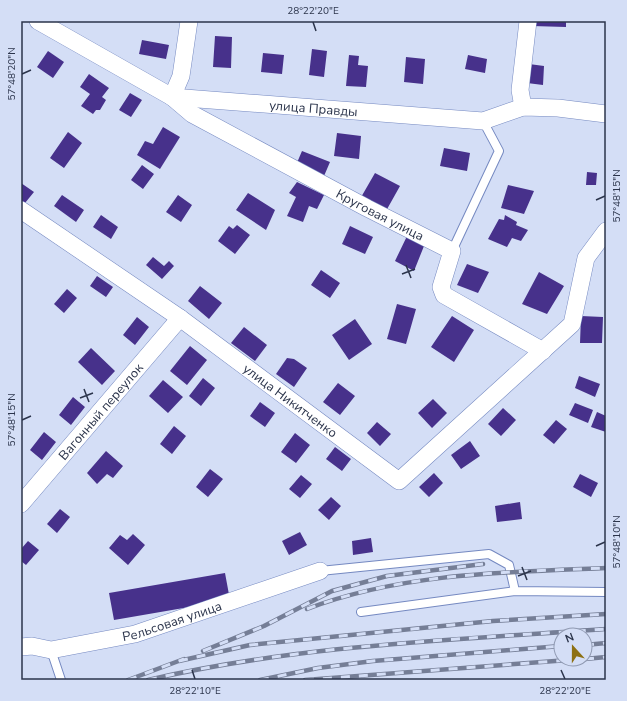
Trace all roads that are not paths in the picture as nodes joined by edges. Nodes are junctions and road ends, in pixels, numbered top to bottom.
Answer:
1 (38, 21) edge
2 (189, 21) edge
3 (528, 21) edge
4 (172, 97) junction
5 (523, 107) junction
6 (606, 114) edge
7 (483, 121) junction
8 (21, 210) edge
9 (606, 231) edge
10 (452, 251) junction
11 (180, 318) junction
12 (543, 351) junction
13 (21, 504) edge
14 (320, 571) joint
15 (515, 591) junction
16 (606, 592) edge
17 (362, 612) dead end
18 (21, 648) edge
19 (51, 650) junction
20 (61, 680) edge

1 - 4 street, улица Правды
2 - 4 street
3 - 5 street
4 - 7 street, улица Правды
4 - 10 street, Круговая улица
5 - 6 street, улица Правды
5 - 7 street, улица Правды
7 - 10 lane
8 - 11 street, улица Никитченко
9 - 12 street
10 - 12 street
11 - 12 street, улица Никитченко
11 - 13 street, Вагонный переулок
14 - 15 lane
14 - 19 street, Рельсовая улица
15 - 16 lane
15 - 17 lane
18 - 19 street, Рельсовая улица
19 - 20 lane

